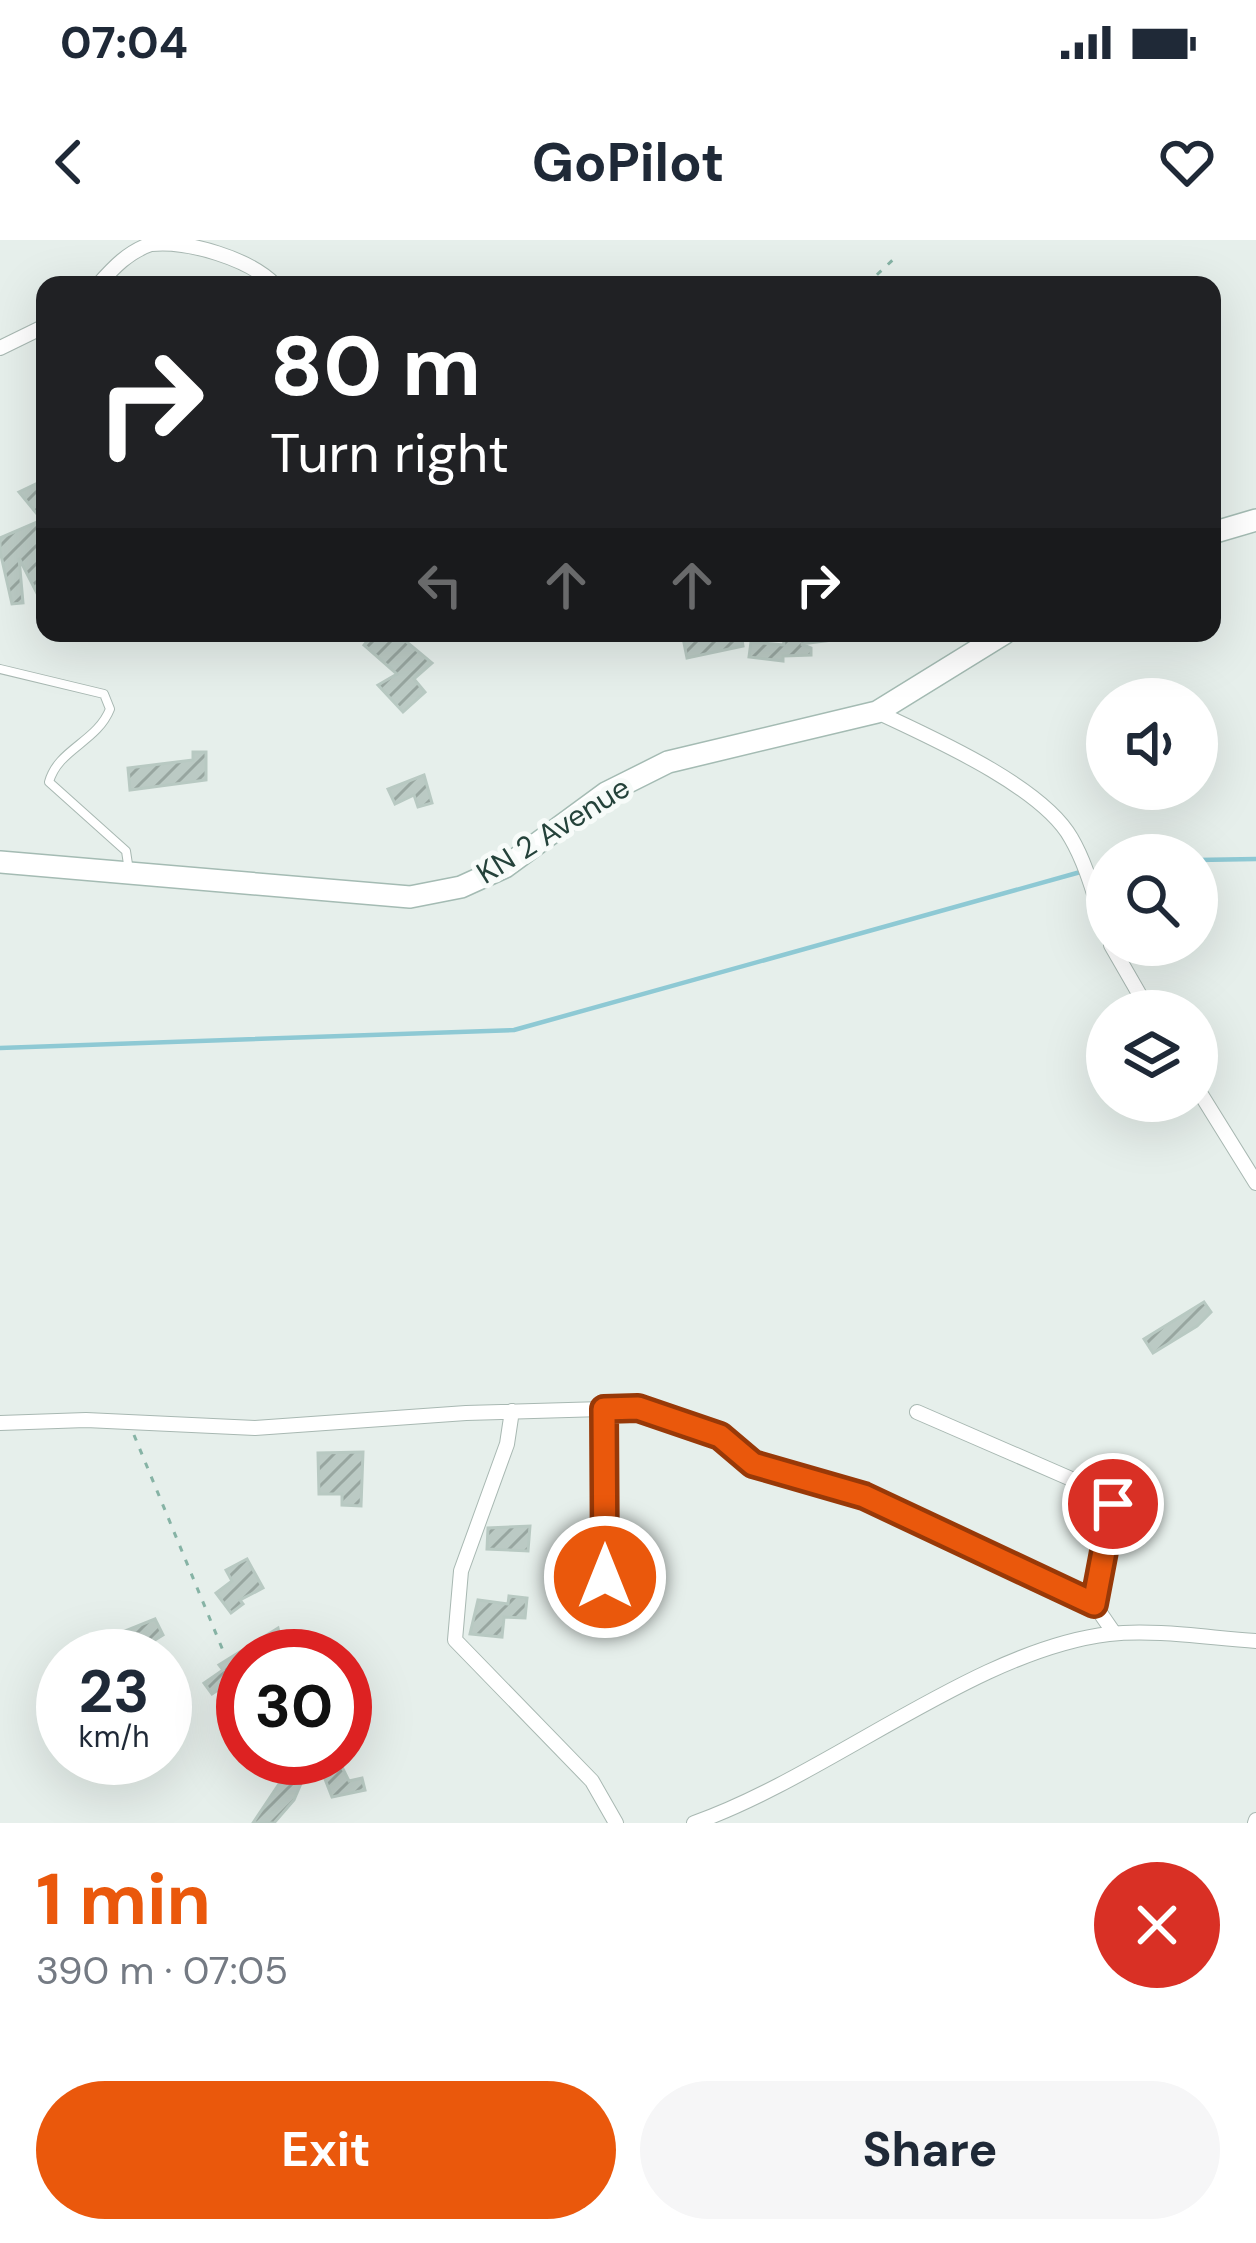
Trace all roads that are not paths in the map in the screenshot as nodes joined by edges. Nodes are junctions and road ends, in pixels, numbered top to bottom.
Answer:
1 (106, 276) edge
2 (266, 276) edge
3 (36, 330) edge
4 (0, 348) edge
5 (1256, 520) edge
6 (1221, 530) edge
7 (990, 642) edge
8 (0, 669) edge
9 (877, 712) junction
10 (0, 862) edge
11 (129, 872) junction
12 (1086, 875) edge
13 (1218, 1122) edge
14 (1256, 1184) edge
15 (604, 1409) junction
16 (512, 1412) junction
17 (917, 1412) dead end
18 (0, 1423) edge
19 (605, 1577) dead end
20 (1094, 1604) junction
21 (1114, 1633) junction
22 (1256, 1641) edge
23 (616, 1823) edge
24 (694, 1823) edge

1 - 2 street
3 - 4 street
5 - 6 main road
7 - 9 main road, KN 2 Avenue
8 - 11 lane
9 - 11 main road, KN 2 Avenue
9 - 12 street
10 - 11 main road, KN 2 Avenue
13 - 14 street
15 - 16 street
15 - 19 street
15 - 20 street
16 - 18 street
16 - 23 street
17 - 20 street
20 - 21 street
21 - 22 street
21 - 24 street

